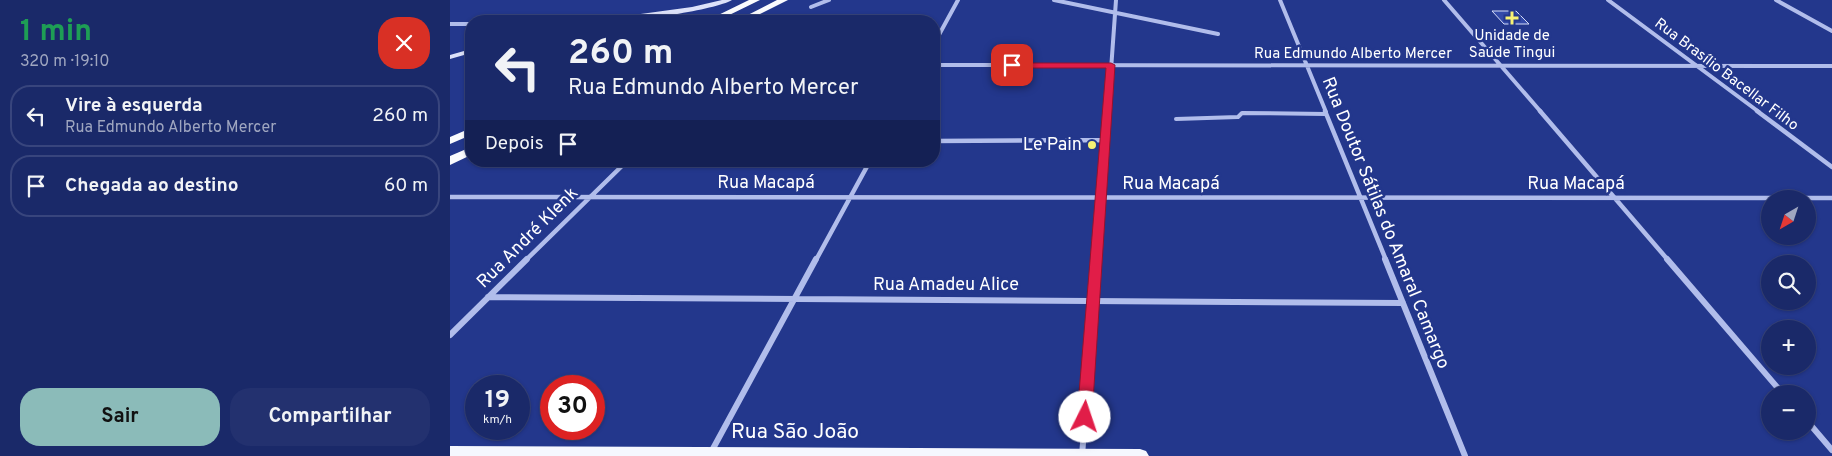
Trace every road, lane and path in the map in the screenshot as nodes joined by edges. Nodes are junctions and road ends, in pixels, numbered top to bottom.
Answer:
1 (729, 0) edge
2 (756, 0) edge
3 (784, 0) edge
4 (829, 0) edge
5 (958, 0) edge
6 (1054, 0) edge
7 (1116, 0) edge
8 (1280, 0) edge
9 (1444, 0) edge
10 (1608, 0) edge
11 (1776, 0) edge
12 (811, 7) dead end
13 (1115, 13) junction
14 (649, 15) edge
15 (724, 15) edge
16 (753, 15) edge
17 (450, 24) edge
18 (465, 24) edge
19 (1832, 31) edge
20 (940, 33) edge
21 (1218, 34) dead end
22 (465, 53) edge
23 (450, 57) edge
24 (940, 65) edge
25 (1111, 65) junction
26 (1306, 66) junction
27 (1501, 66) junction
28 (1696, 66) junction
29 (1832, 66) edge
30 (1326, 114) junction
31 (1176, 119) dead end
32 (465, 134) edge
33 (1105, 140) junction
34 (450, 141) edge
35 (940, 141) edge
36 (465, 154) edge
37 (450, 161) edge
38 (621, 167) edge
39 (867, 167) edge
40 (1832, 167) edge
41 (450, 197) edge
42 (589, 197) junction
43 (850, 197) junction
44 (1101, 198) junction
45 (1360, 198) junction
46 (1615, 198) junction
47 (1832, 198) edge
48 (488, 297) junction
49 (795, 299) junction
50 (1093, 301) junction
51 (1403, 304) junction
52 (450, 335) edge
53 (1775, 385) edge
54 (1816, 431) edge
55 (1832, 450) edge
56 (450, 453) edge
57 (710, 455) edge
58 (1082, 456) edge
59 (1140, 456) edge
60 (1465, 456) edge

1 - 14 main road
2 - 15 highway
3 - 16 highway
4 - 12 street
5 - 20 street
6 - 13 street
7 - 13 street
8 - 26 street, Rua Doutor Sátilas do Amaral Camargo
9 - 27 street
10 - 28 street, Rua Brasílio Bacellar Filho
11 - 19 street
13 - 21 street
13 - 25 street
17 - 18 street
22 - 23 main road
24 - 25 street, Rua Edmundo Alberto Mercer
25 - 26 street, Rua Edmundo Alberto Mercer
25 - 33 street
26 - 27 street, Rua Edmundo Alberto Mercer
26 - 30 street, Rua Doutor Sátilas do Amaral Camargo
27 - 28 street, Rua Edmundo Alberto Mercer
27 - 46 street
28 - 29 street, Rua Edmundo Alberto Mercer
28 - 40 street, Rua Brasílio Bacellar Filho
30 - 31 lane
30 - 45 street, Rua Doutor Sátilas do Amaral Camargo
32 - 34 highway
33 - 35 street
33 - 44 street
36 - 37 highway
38 - 42 street, Rua André Klenk
39 - 43 street
41 - 42 street, Rua Macapá
42 - 43 street, Rua Macapá
42 - 48 street, Rua André Klenk
43 - 44 street, Rua Macapá
43 - 49 street
44 - 45 street, Rua Macapá
44 - 50 street
45 - 46 street, Rua Macapá
45 - 51 street, Rua Doutor Sátilas do Amaral Camargo
46 - 47 street, Rua Macapá
46 - 53 street
48 - 49 street, Rua Amadeu Alice
48 - 52 street, Rua André Klenk
49 - 50 street, Rua Amadeu Alice
49 - 57 street
50 - 51 street, Rua Amadeu Alice
50 - 58 street
51 - 60 street, Rua Doutor Sátilas do Amaral Camargo
54 - 55 street
56 - 57 main road, Rua São João
57 - 58 main road, Rua São João
58 - 59 main road, Rua São João

